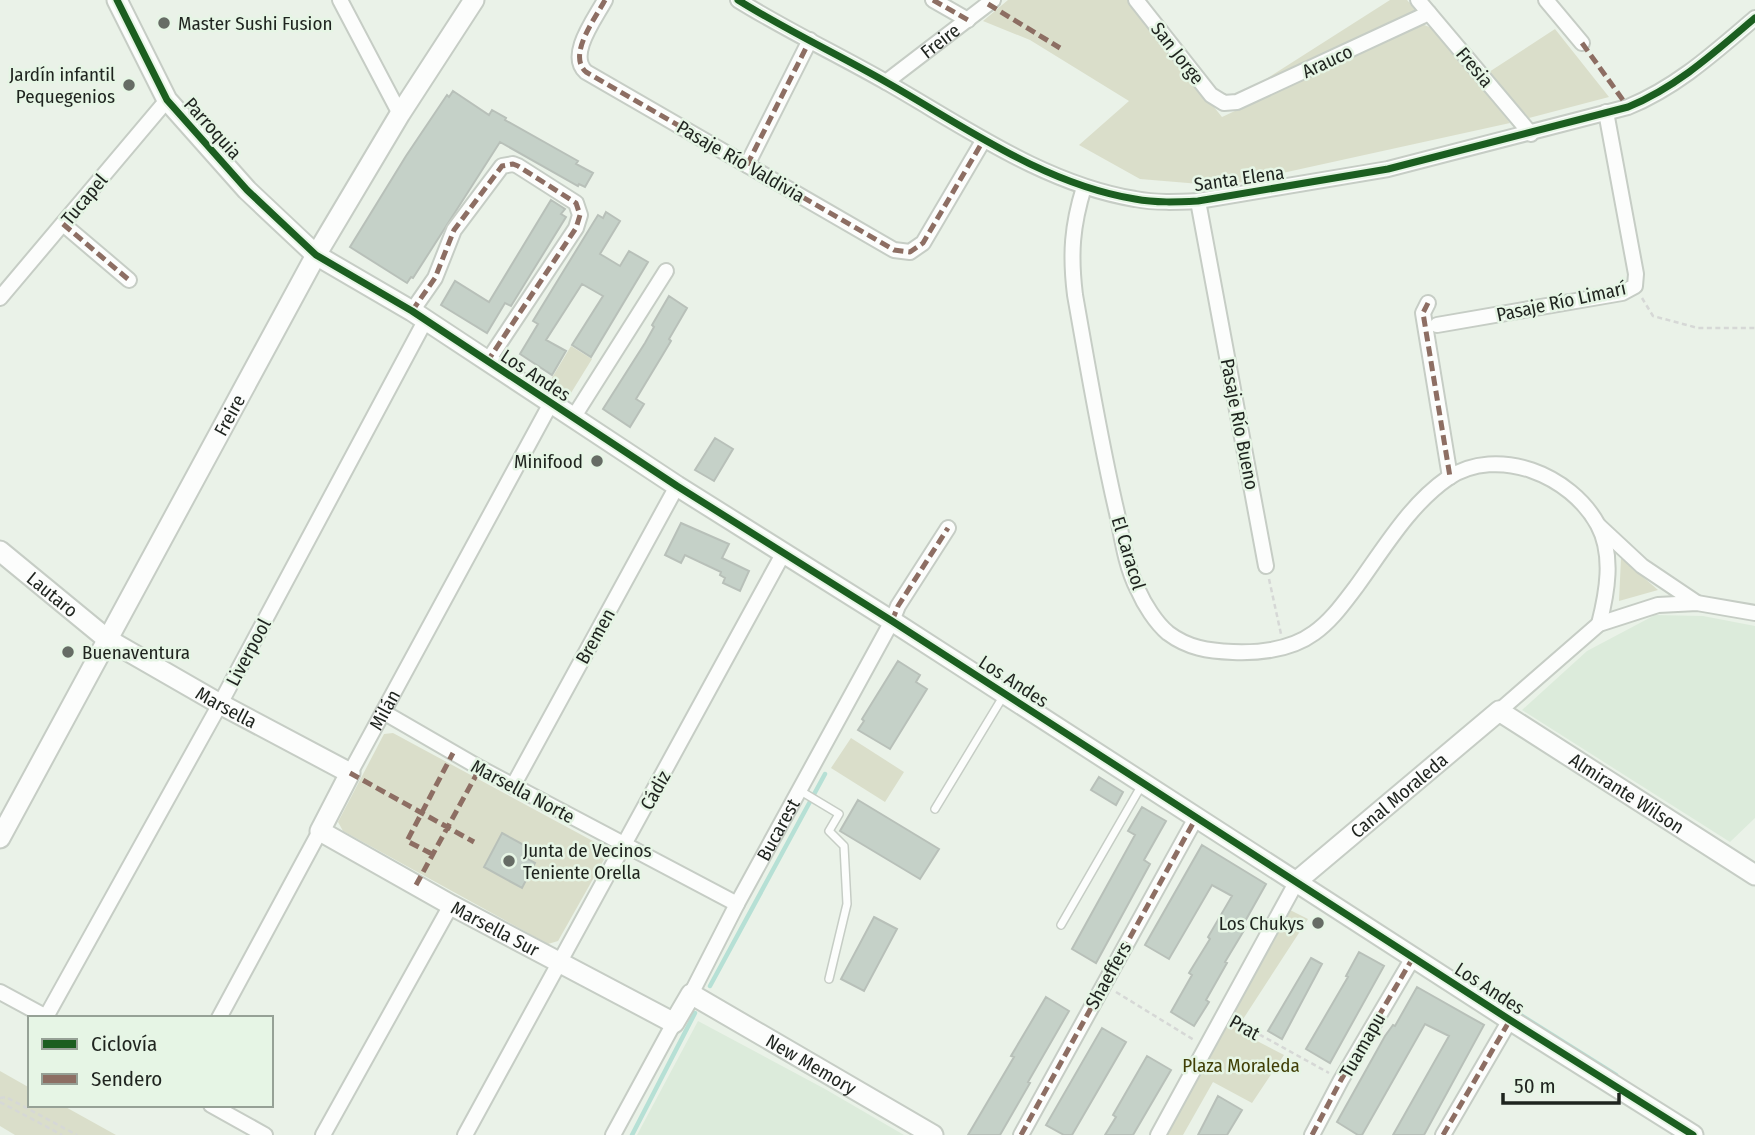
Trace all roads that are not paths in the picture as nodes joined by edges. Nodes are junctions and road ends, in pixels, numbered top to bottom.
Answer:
1 (117, 0) edge
2 (340, 0) edge
3 (474, 0) edge
4 (605, 0) edge
5 (737, 0) edge
6 (933, 0) edge
7 (993, 0) edge
8 (1136, 0) edge
9 (1419, 0) edge
10 (1546, 0) edge
11 (1430, 13) junction
12 (1755, 18) edge
13 (968, 20) junction
14 (810, 40) junction
15 (1582, 43) dead end
16 (886, 82) junction
17 (167, 100) junction
18 (1224, 103) joint
19 (1606, 112) junction
20 (400, 114) junction
21 (1531, 134) junction
22 (983, 141) junction
23 (747, 165) junction
24 (1084, 187) junction
25 (1198, 201) junction
26 (63, 224) junction
27 (316, 255) junction
28 (666, 271) dead end
29 (129, 280) dead end
30 (0, 298) edge
31 (1427, 303) dead end
32 (418, 316) junction
33 (1437, 325) dead end
34 (487, 362) junction
35 (551, 403) junction
36 (573, 418) junction
37 (1450, 477) junction
38 (677, 486) junction
39 (1598, 526) junction
40 (948, 528) dead end
41 (0, 551) edge
42 (783, 554) junction
43 (1266, 566) road end
44 (1697, 603) junction
45 (1755, 613) edge
46 (892, 621) junction
47 (1599, 624) junction
48 (107, 639) junction
49 (1004, 694) junction
50 (220, 704) junction
51 (385, 712) junction
52 (1499, 712) junction
53 (350, 773) junction
54 (1143, 783) junction
55 (513, 786) junction
56 (799, 790) junction
57 (935, 810) dead end
58 (1197, 816) junction
59 (320, 831) junction
60 (0, 838) edge
61 (625, 846) junction
62 (1755, 874) edge
63 (1297, 881) junction
64 (737, 904) junction
65 (451, 905) junction
66 (1061, 925) dead end
67 (1414, 956) junction
68 (559, 962) junction
69 (829, 979) dead end
70 (0, 992) edge
71 (691, 994) junction
72 (45, 1016) edge
73 (48, 1016) edge
74 (220, 1016) edge
75 (1510, 1020) junction
76 (674, 1023) junction
77 (215, 1107) edge
78 (1317, 1133) edge
79 (265, 1135) edge
80 (323, 1135) edge
81 (465, 1135) edge
82 (613, 1135) edge
83 (933, 1135) edge
84 (1021, 1135) edge
85 (1158, 1135) edge
86 (1443, 1135) edge
87 (1693, 1135) edge

1 - 17 street, Parroquia
2 - 20 street
3 - 20 street, Freire
4 - 23 street, Pasaje Río Valdivia
5 - 14 street, Santa Elena
6 - 13 street
7 - 13 street, Freire
8 - 18 street, San Jorge
9 - 11 street, Fresia
10 - 15 street
11 - 18 street, Arauco
11 - 21 street, Fresia
12 - 19 street, Santa Elena
13 - 16 street, Freire
14 - 16 street, Santa Elena
14 - 23 street
16 - 22 street, Santa Elena
17 - 26 street, Tucapel
17 - 27 street, Parroquia
19 - 21 street, Santa Elena
19 - 33 street, Pasaje Río Limarí
20 - 27 street, Freire
21 - 25 street, Santa Elena
22 - 23 street, Pasaje Río Valdivia
22 - 24 street, Santa Elena
24 - 25 street, Santa Elena
24 - 37 street, El Caracol
25 - 43 street, Pasaje Río Bueno
26 - 29 street
26 - 30 street, Tucapel
27 - 32 street, Los Andes
27 - 48 street, Freire
28 - 36 street
31 - 37 street
32 - 34 street, Los Andes
32 - 34 street, Liverpool
32 - 50 street, Liverpool
34 - 35 street, Los Andes
35 - 36 street, Los Andes
35 - 51 street, Milán
36 - 38 street, Los Andes
37 - 39 street, El Caracol
38 - 42 street, Los Andes
38 - 55 street, Bremen
39 - 44 street, El Caracol
39 - 47 street, El Caracol
40 - 46 street, Bucarest
41 - 48 street, Lautaro
42 - 46 street, Los Andes
42 - 61 street, Cádiz
44 - 45 street, Canal Moraleda
44 - 47 street, Canal Moraleda
46 - 49 street, Los Andes
46 - 56 street, Bucarest
47 - 52 street, Canal Moraleda
48 - 50 street, Marsella
48 - 60 street, Freire
49 - 54 street, Los Andes
49 - 57 lane
50 - 53 street, Marsella
50 - 73 street, Liverpool
51 - 53 street, Milán
51 - 55 street, Marsella Norte
52 - 62 street, Almirante Wilson
52 - 63 street, Canal Moraleda
53 - 59 street, Milán
54 - 58 street, Los Andes
54 - 66 lane
55 - 61 street, Marsella Norte
56 - 64 street, Bucarest
56 - 69 lane
58 - 63 street, Los Andes
58 - 84 street, Shaeffers
59 - 65 street, Marsella Sur
59 - 74 street, Milán
61 - 64 street, Marsella Norte
61 - 68 street, Cádiz
63 - 67 street, Los Andes
63 - 85 street, Canal Moraleda
64 - 71 street, Bucarest
65 - 68 street, Marsella Sur
65 - 80 street
67 - 75 street, Los Andes
67 - 78 street, Tuamapu
68 - 76 street, Marsella Sur
68 - 81 street, Cádiz
70 - 72 street
71 - 76 street, Bucarest
71 - 83 street, New Memory
75 - 86 street
75 - 87 street, Los Andes
76 - 82 street, Bucarest
77 - 79 street

